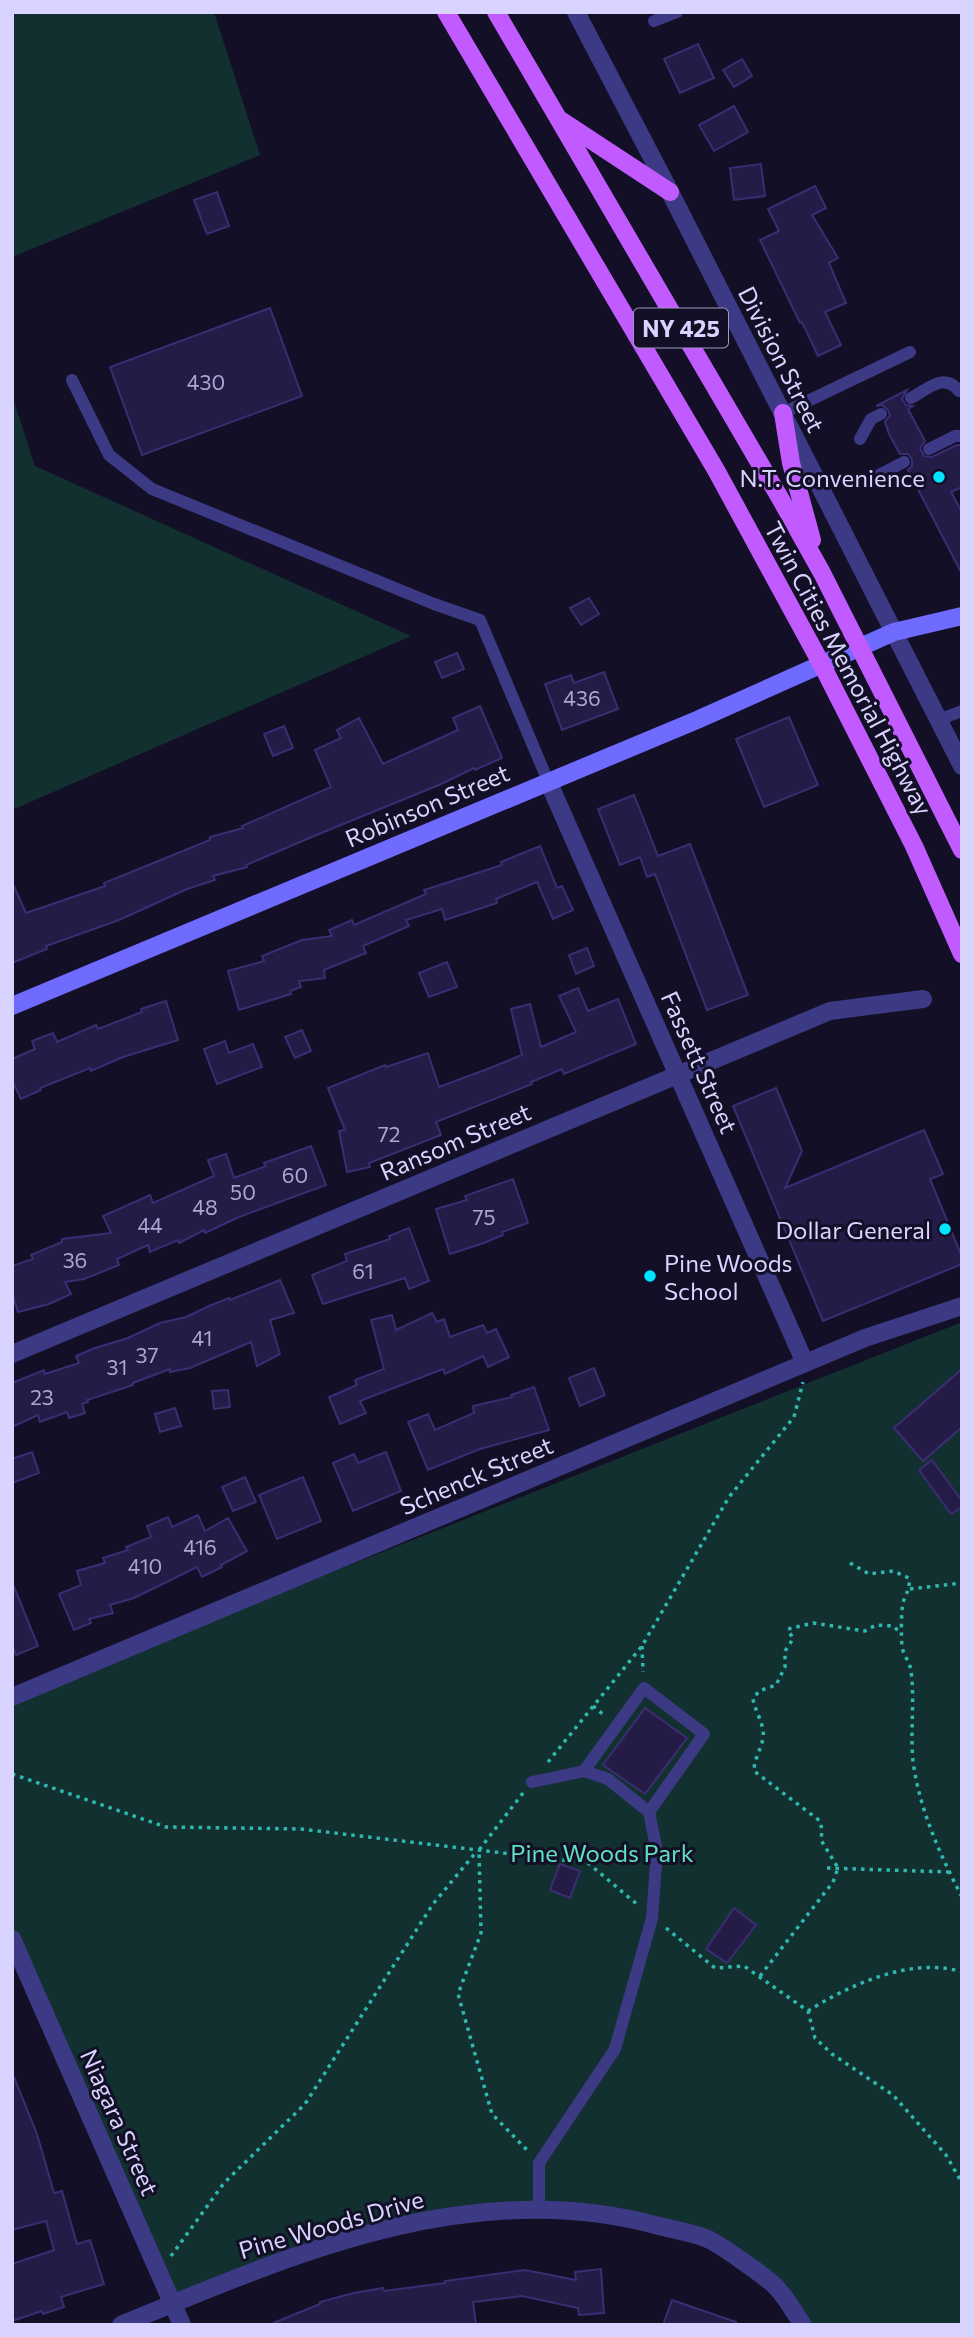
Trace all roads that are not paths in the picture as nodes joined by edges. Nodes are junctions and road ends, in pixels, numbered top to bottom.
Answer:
1 (446, 12) edge
2 (496, 12) edge
3 (576, 12) edge
4 (677, 12) edge
5 (654, 21) dead end
6 (557, 118) junction
7 (670, 192) junction
8 (910, 352) dead end
9 (72, 380) dead end
10 (959, 391) dead end
11 (911, 398) dead end
12 (783, 413) junction
13 (881, 414) dead end
14 (962, 436) edge
15 (860, 439) dead end
16 (929, 449) dead end
17 (904, 462) dead end
18 (879, 475) dead end
19 (822, 573) junction
20 (962, 616) edge
21 (894, 632) junction
22 (860, 647) junction
23 (822, 664) junction
24 (962, 711) edge
25 (938, 720) junction
26 (962, 766) edge
27 (548, 781) junction
28 (962, 850) edge
29 (962, 954) edge
30 (923, 999) dead end
31 (12, 1006) edge
32 (679, 1073) junction
33 (962, 1306) edge
34 (12, 1354) edge
35 (806, 1363) junction
36 (12, 1697) edge
37 (584, 1771) junction
38 (532, 1782) dead end
39 (649, 1812) junction
40 (12, 1938) edge
41 (539, 2208) junction
42 (174, 2303) junction
43 (121, 2325) edge
44 (182, 2325) edge
45 (803, 2325) edge

1 - 23 main road, Twin Cities Memorial Highway / NY 425
2 - 6 main road, Twin Cities Memorial Highway / NY 425
3 - 7 street, Division Street
4 - 5 lane
6 - 7 main road
6 - 19 main road, Twin Cities Memorial Highway / NY 425
7 - 12 street, Division Street
8 - 12 lane
9 - 27 lane
10 - 11 lane
12 - 19 main road
12 - 21 street, Division Street
13 - 15 lane
14 - 16 lane
17 - 18 lane
19 - 22 main road, Twin Cities Memorial Highway / NY 425
20 - 21 street, Robinson Street
21 - 22 street, Robinson Street
21 - 25 street, Division Street
22 - 23 street, Robinson Street
22 - 28 main road, Twin Cities Memorial Highway / NY 425
23 - 27 street, Robinson Street
23 - 29 main road, Twin Cities Memorial Highway / NY 425
24 - 25 lane
25 - 26 street, Division Street
27 - 31 street, Robinson Street
27 - 32 street, Fassett Street
30 - 32 street, Ransom Street
32 - 34 street, Ransom Street
32 - 35 street, Fassett Street
33 - 35 street, Schenck Street
35 - 36 street, Schenck Street
37 - 38 lane
37 - 39 lane
37 - 39 lane
39 - 41 lane
40 - 42 street, Niagara Street
41 - 42 street, Pine Woods Drive
41 - 45 street, Pine Woods Drive
42 - 43 street, Pine Woods Drive
42 - 44 street, Niagara Street

